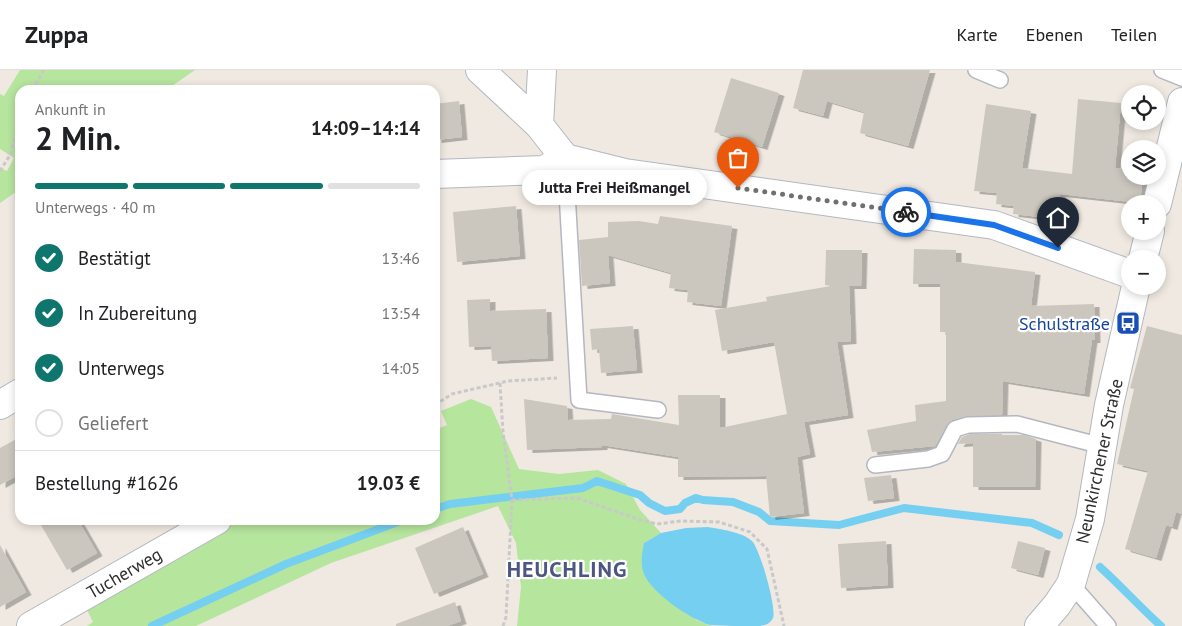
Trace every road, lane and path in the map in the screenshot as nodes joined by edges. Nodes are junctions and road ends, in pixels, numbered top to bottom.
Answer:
1 (44, 70) edge
2 (480, 70) edge
3 (542, 70) edge
4 (976, 70) edge
5 (1162, 70) edge
6 (1182, 78) edge
7 (1000, 80) dead end
8 (35, 85) edge
9 (1182, 102) edge
10 (539, 125) junction
11 (15, 138) edge
12 (1177, 140) edge
13 (565, 158) junction
14 (0, 171) edge
15 (440, 174) edge
16 (1160, 195) edge
17 (1121, 271) edge
18 (1134, 295) edge
19 (578, 376) junction
20 (500, 383) junction
21 (15, 397) edge
22 (440, 402) edge
23 (0, 405) edge
24 (658, 410) dead end
25 (1102, 446) junction
26 (875, 465) dead end
27 (512, 500) junction
28 (208, 525) edge
29 (1071, 584) junction
30 (31, 626) edge
31 (503, 626) edge
32 (784, 626) edge
33 (1040, 626) edge
34 (1108, 626) edge

1 - 8 path
2 - 10 street
3 - 10 street
4 - 7 lane
5 - 6 lane
9 - 12 street
10 - 13 street
11 - 14 path
12 - 16 street
13 - 15 street
13 - 17 street
13 - 19 lane
18 - 25 street, Neunkirchener Straße
19 - 20 path
19 - 24 lane
20 - 22 path
20 - 27 path
21 - 23 street
25 - 26 lane
25 - 29 street, Neunkirchener Straße
27 - 31 path
27 - 32 path
28 - 30 street, Tucherweg
29 - 33 street, Neunkirchener Straße
29 - 34 lane

